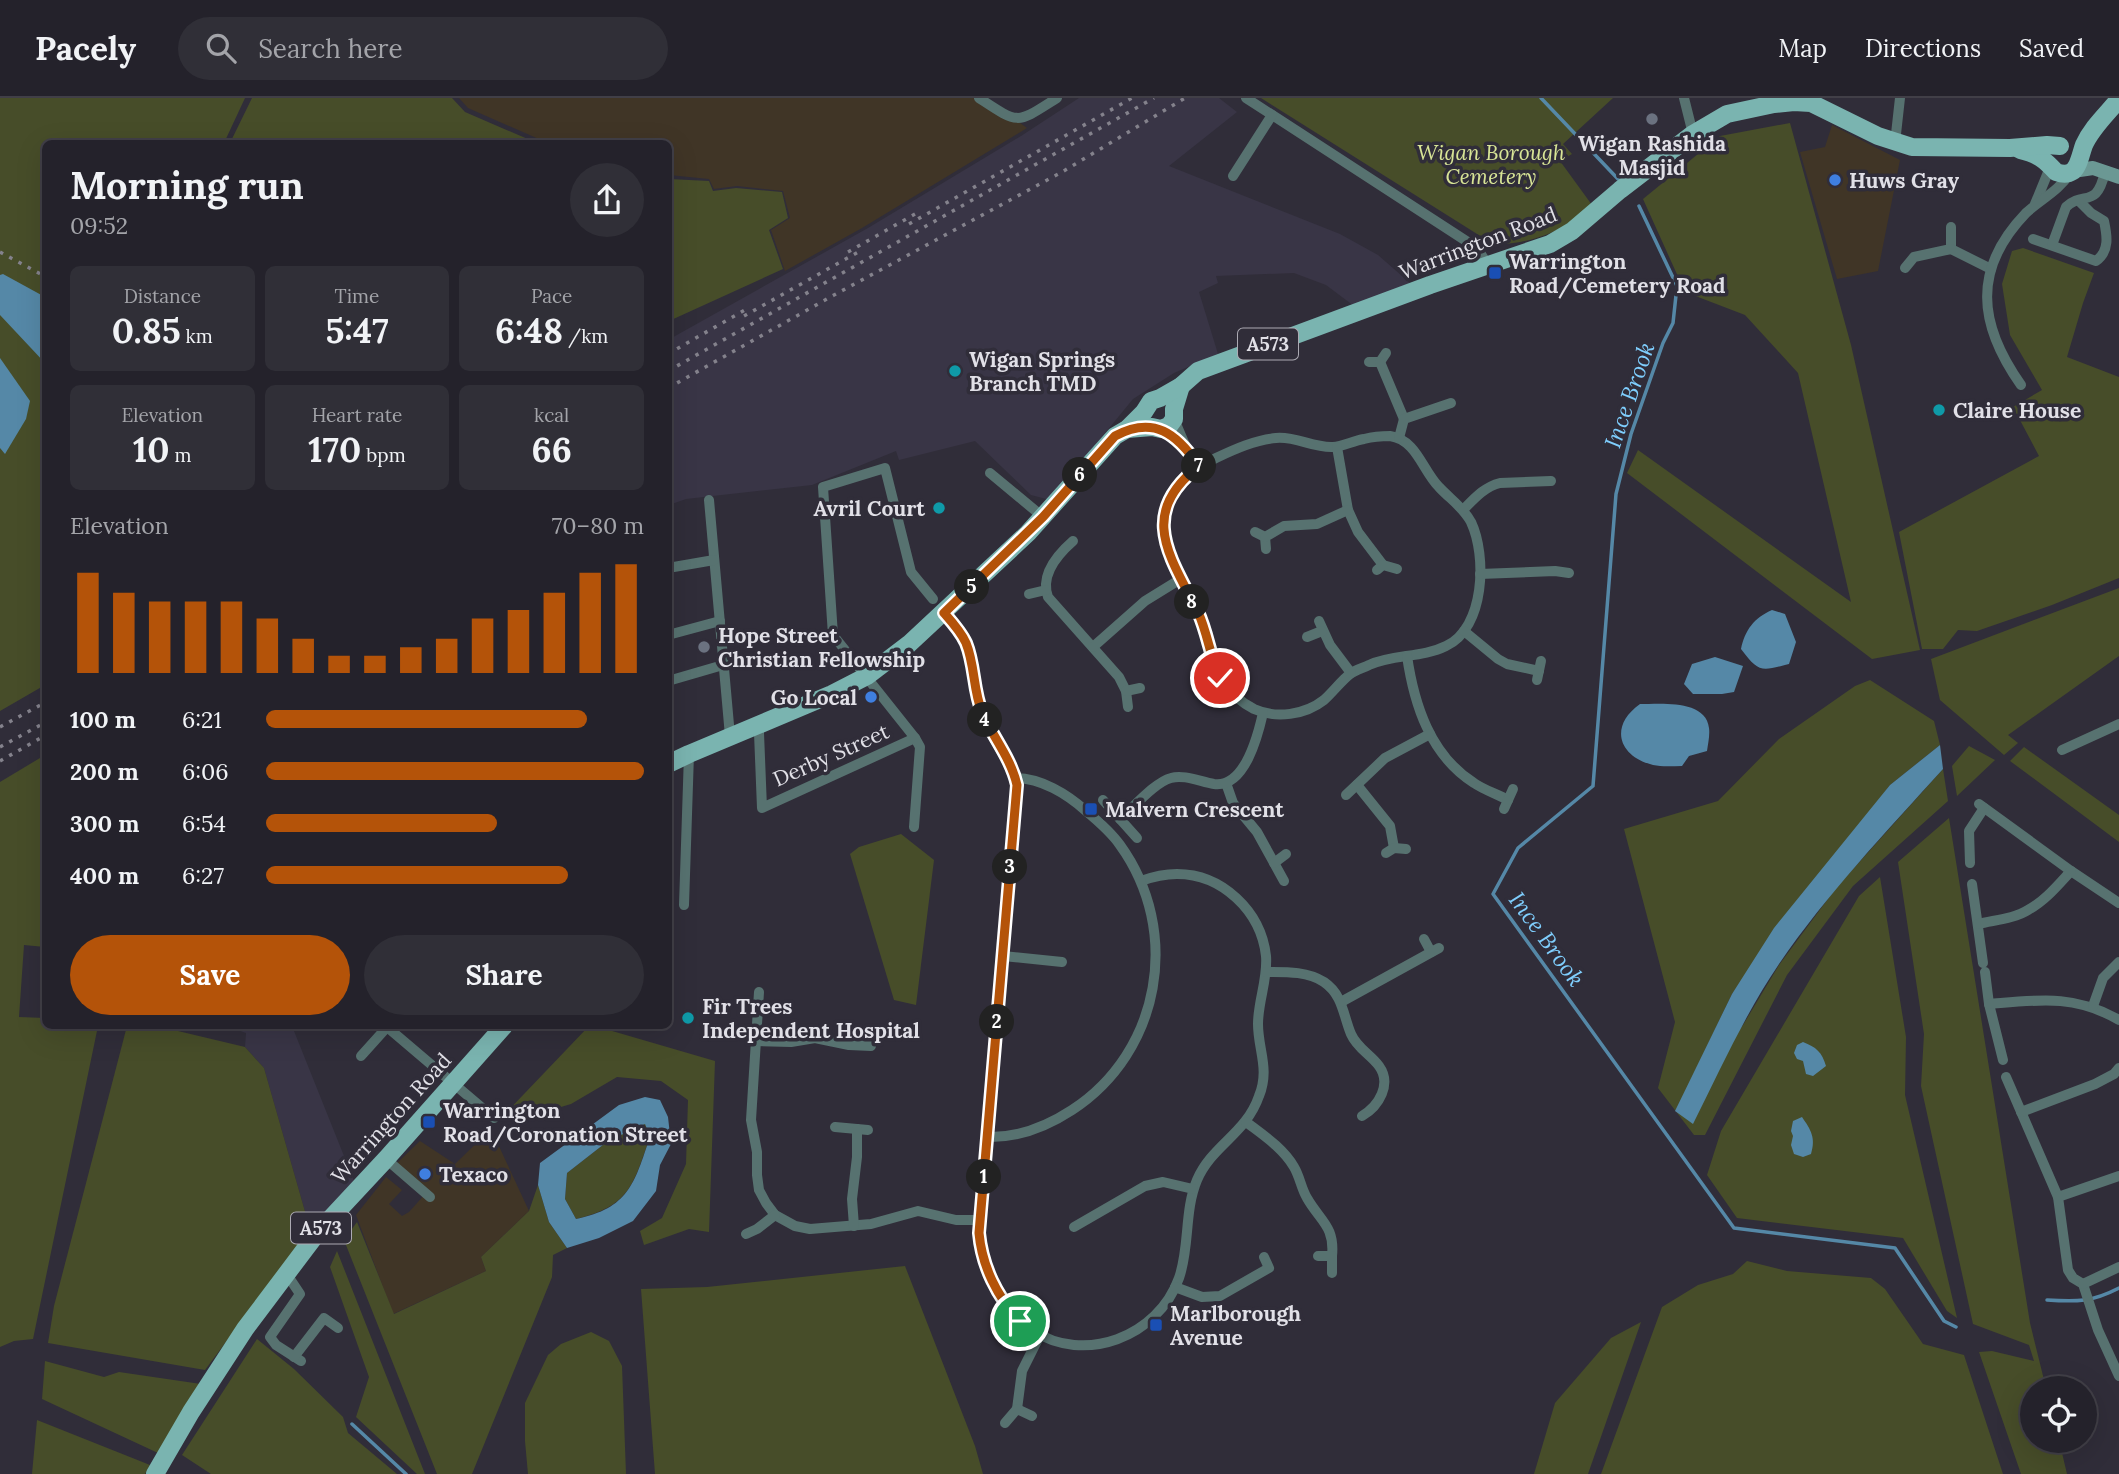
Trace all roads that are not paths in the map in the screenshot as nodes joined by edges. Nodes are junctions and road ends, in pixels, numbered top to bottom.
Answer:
1 (979, 98) edge
2 (1057, 98) edge
3 (1246, 98) edge
4 (1684, 98) edge
5 (1900, 98) edge
6 (2119, 99) edge
7 (1812, 101) edge
8 (1272, 115) junction
9 (2099, 122) junction
10 (1693, 134) junction
11 (1895, 144) junction
12 (2061, 146) junction
13 (2010, 148) junction
14 (2050, 164) junction
15 (2074, 168) junction
16 (2112, 175) edge
17 (1233, 176) dead end
18 (2079, 201) junction
19 (2035, 204) junction
20 (1951, 227) dead end
21 (2033, 239) dead end
22 (2052, 245) junction
23 (1951, 249) junction
24 (1488, 265) junction
25 (1905, 268) dead end
26 (1991, 269) junction
27 (1378, 359) dead end
28 (2021, 385) dead end
29 (1451, 403) dead end
30 (1161, 416) junction
31 (1404, 419) junction
32 (1399, 438) junction
33 (1185, 445) junction
34 (1337, 447) junction
35 (1199, 466) junction
36 (990, 473) dead end
37 (1551, 481) dead end
38 (709, 500) dead end
39 (1348, 510) junction
40 (1463, 510) junction
41 (1043, 517) junction
42 (1073, 541) dead end
43 (1266, 549) dead end
44 (714, 560) junction
45 (672, 567) edge
46 (1397, 569) dead end
47 (1569, 573) dead end
48 (1480, 574) junction
49 (1179, 580) junction
50 (1045, 590) junction
51 (1029, 594) dead end
52 (934, 597) junction
53 (720, 621) junction
54 (1464, 631) junction
55 (672, 634) edge
56 (1307, 637) dead end
57 (1093, 647) junction
58 (1407, 656) junction
59 (723, 665) junction
60 (1539, 670) dead end
61 (1351, 673) junction
62 (867, 676) junction
63 (672, 680) edge
64 (1140, 688) dead end
65 (1126, 691) junction
66 (1128, 707) dead end
67 (1263, 713) junction
68 (2119, 724) edge
69 (757, 725) junction
70 (1430, 734) junction
71 (730, 736) junction
72 (915, 738) junction
73 (2062, 750) dead end
74 (689, 754) junction
75 (672, 762) edge
76 (1015, 778) junction
77 (1226, 783) junction
78 (1357, 785) junction
79 (1346, 795) dead end
80 (1508, 799) dead end
81 (1103, 800) dead end
82 (1120, 819) junction
83 (914, 827) dead end
84 (1137, 838) dead end
85 (1395, 850) dead end
86 (1286, 854) dead end
87 (1274, 863) junction
88 (1970, 863) dead end
89 (2071, 872) junction
90 (1141, 881) junction
91 (1284, 881) dead end
92 (1972, 884) dead end
93 (2119, 903) edge
94 (684, 905) dead end
95 (1978, 923) junction
96 (1424, 939) dead end
97 (1003, 957) junction
98 (2119, 961) edge
99 (1062, 962) dead end
100 (1266, 972) junction
101 (759, 992) dead end
102 (1341, 1002) junction
103 (1989, 1004) junction
104 (2093, 1006) junction
105 (2119, 1020) edge
106 (385, 1029) edge
107 (391, 1029) edge
108 (501, 1029) edge
109 (755, 1041) junction
110 (871, 1046) dead end
111 (361, 1056) dead end
112 (2003, 1060) dead end
113 (2119, 1068) edge
114 (2006, 1077) dead end
115 (452, 1084) junction
116 (2021, 1112) junction
117 (1360, 1116) dead end
118 (494, 1118) dead end
119 (1246, 1122) junction
120 (835, 1127) dead end
121 (987, 1137) junction
122 (386, 1159) junction
123 (2119, 1176) edge
124 (1194, 1189) junction
125 (429, 1197) dead end
126 (2058, 1197) junction
127 (775, 1215) junction
128 (979, 1220) junction
129 (854, 1226) junction
130 (1074, 1227) dead end
131 (746, 1234) dead end
132 (1318, 1256) dead end
133 (1332, 1256) junction
134 (1281, 1263) dead end
135 (2119, 1267) edge
136 (286, 1273) junction
137 (1332, 1273) dead end
138 (2084, 1286) junction
139 (1175, 1287) junction
140 (338, 1328) dead end
141 (1040, 1335) junction
142 (2119, 1376) edge
143 (1017, 1409) junction
144 (1032, 1416) dead end
145 (1005, 1423) dead end
146 (155, 1474) edge

1 - 2 street
3 - 8 street
4 - 10 street
5 - 11 street
6 - 9 main road
7 - 10 main road, Warrington Road / A573
7 - 11 main road, Warrington Road / A573
8 - 17 street
8 - 24 street
9 - 12 main road
9 - 15 main road
10 - 24 main road, Warrington Road / A573
11 - 13 main road, Warrington Road / A573
12 - 13 main road, Warrington Road / A573
12 - 14 main road
12 - 15 main road
13 - 14 main road, Warrington Road / A573
14 - 15 main road, A573
14 - 19 street
15 - 16 street
15 - 19 street
16 - 18 street
18 - 22 street
18 - 22 street
19 - 26 street
20 - 23 street
21 - 22 street
23 - 25 street
23 - 26 street
24 - 30 main road, Warrington Road / A573
26 - 28 street
27 - 31 street
29 - 31 street
30 - 33 street
30 - 33 street
30 - 41 main road, Warrington Road / A573
31 - 32 street
32 - 34 street
32 - 40 street
33 - 35 street
34 - 35 street
34 - 39 street
35 - 49 street
36 - 41 street
37 - 40 street
38 - 44 street
39 - 43 street
39 - 46 street
40 - 48 street
41 - 52 main road, Warrington Road / A573
42 - 50 street
44 - 45 street
44 - 53 street
47 - 48 street
48 - 54 street
49 - 57 street
49 - 67 street
50 - 51 street
50 - 57 street
52 - 62 main road, Warrington Road / A573
52 - 62 street
52 - 76 street
53 - 55 street
53 - 59 street
54 - 58 street
54 - 60 street
56 - 61 street
57 - 65 street
58 - 61 street
58 - 70 street
59 - 63 street
59 - 71 street
61 - 67 street
62 - 69 main road, Warrington Road / A573
62 - 72 street
64 - 65 street
65 - 66 street
67 - 77 street
68 - 73 street
69 - 71 main road, Warrington Road / A573
69 - 72 street, Derby Street
70 - 78 street
70 - 80 street
71 - 74 main road, Warrington Road / A573
72 - 83 street
74 - 75 main road, Warrington Road / A573
74 - 94 street
76 - 90 street
76 - 97 street
77 - 82 street
77 - 87 street
78 - 79 street
78 - 85 street
81 - 82 street
82 - 84 street
86 - 87 street
87 - 91 street
88 - 89 street
89 - 93 street
89 - 95 street
90 - 100 street
90 - 121 street
92 - 95 street
95 - 103 street
96 - 102 street
97 - 99 street
97 - 121 street
98 - 104 street
100 - 102 street
100 - 119 street
101 - 109 street
102 - 117 street
103 - 104 street
103 - 112 street
104 - 105 street
106 - 111 street
107 - 115 street
108 - 115 main road, Warrington Road / A573
109 - 110 street
109 - 127 street
113 - 116 street
114 - 116 street
115 - 118 street
115 - 122 main road, Warrington Road / A573
116 - 126 street
119 - 124 street
119 - 133 street
120 - 129 street
121 - 128 street
122 - 125 street
122 - 136 main road, Warrington Road / A573
123 - 126 street
124 - 130 street
124 - 139 street
126 - 138 street
127 - 129 street
127 - 131 street
128 - 129 street
128 - 141 street
132 - 133 street
133 - 137 street
134 - 139 street
135 - 138 street
136 - 140 street
136 - 146 main road, Warrington Road / A573
138 - 142 street
139 - 141 street
141 - 143 street
143 - 144 street
143 - 145 street

